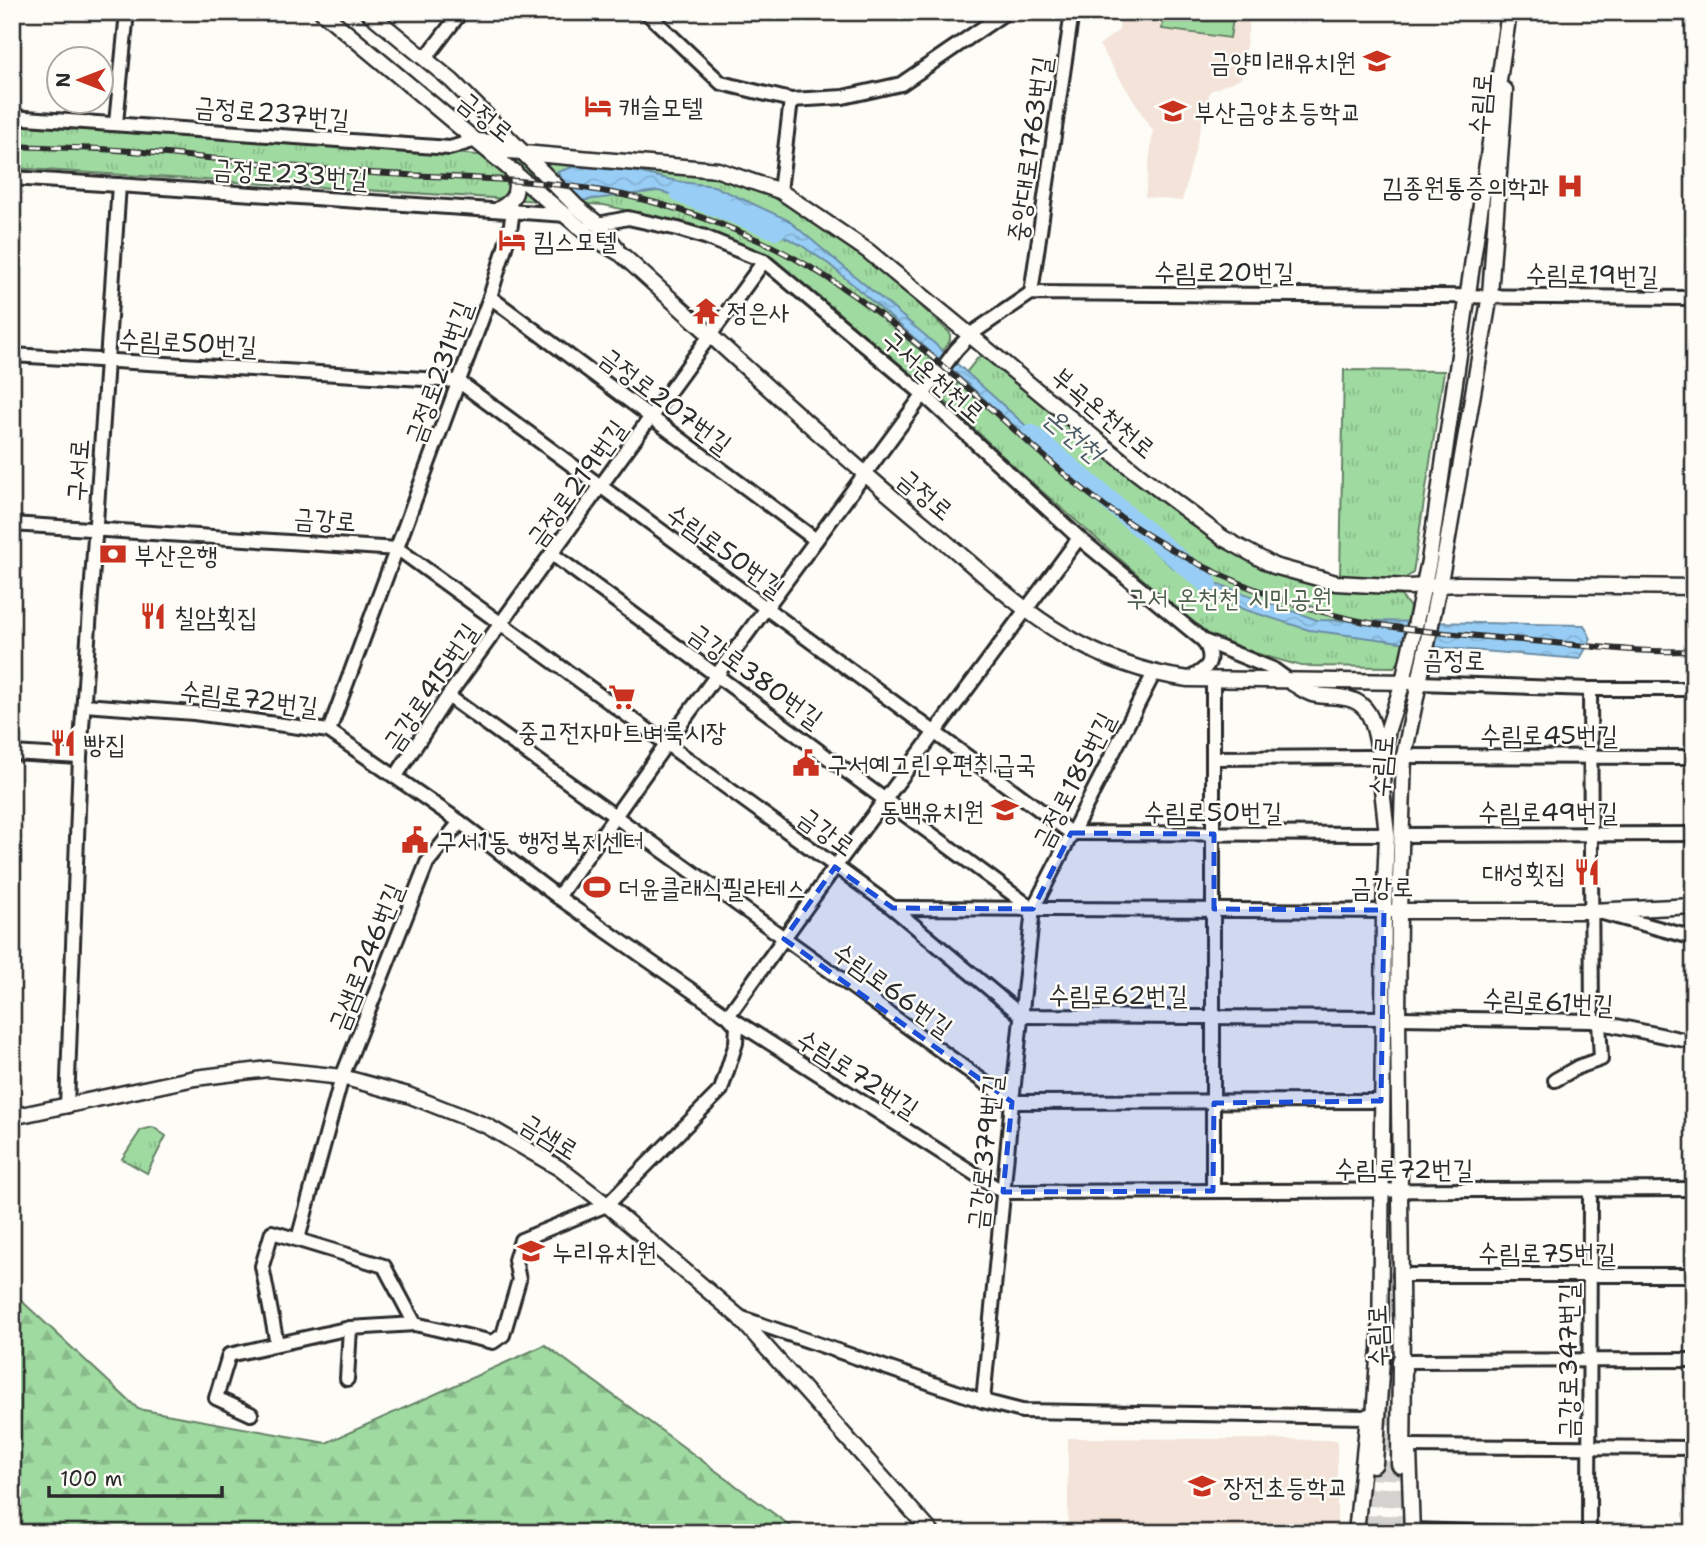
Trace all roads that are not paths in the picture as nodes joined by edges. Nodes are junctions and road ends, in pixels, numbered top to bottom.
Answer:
1 (127, 12) edge
2 (322, 12) edge
3 (368, 12) edge
4 (461, 12) edge
5 (646, 12) edge
6 (1006, 12) edge
7 (1072, 12) edge
8 (1509, 12) edge
9 (425, 59) junction
10 (791, 100) junction
11 (12, 117) edge
12 (116, 123) junction
13 (476, 140) junction
14 (525, 155) junction
15 (514, 171) junction
16 (12, 178) edge
17 (119, 185) junction
18 (780, 191) junction
19 (506, 209) junction
20 (565, 209) junction
21 (598, 224) junction
22 (621, 254) junction
23 (764, 261) junction
24 (1031, 293) junction
25 (1466, 295) junction
26 (1490, 295) junction
27 (490, 297) junction
28 (1694, 298) edge
29 (971, 334) junction
30 (712, 336) junction
31 (12, 355) edge
32 (107, 360) junction
33 (457, 380) junction
34 (926, 392) junction
35 (652, 417) junction
36 (865, 474) junction
37 (601, 486) junction
38 (12, 524) edge
39 (96, 528) junction
40 (1079, 538) junction
41 (816, 540) junction
42 (398, 549) junction
43 (552, 554) junction
44 (1694, 587) edge
45 (1438, 589) junction
46 (1422, 590) junction
47 (766, 608) junction
48 (1026, 610) junction
49 (501, 624) junction
50 (1204, 641) junction
51 (1154, 673) junction
52 (717, 675) junction
53 (1188, 679) junction
54 (1213, 681) junction
55 (1291, 682) junction
56 (1402, 682) junction
57 (1420, 683) junction
58 (1590, 688) junction
59 (1694, 689) edge
60 (448, 696) junction
61 (84, 705) junction
62 (329, 731) junction
63 (935, 733) junction
64 (666, 744) junction
65 (12, 753) edge
66 (1404, 756) junction
67 (80, 757) junction
68 (1590, 757) junction
69 (1694, 757) edge
70 (1214, 758) junction
71 (1383, 760) junction
72 (396, 776) junction
73 (886, 799) junction
74 (614, 816) junction
75 (460, 822) junction
76 (1071, 833) junction
77 (1214, 834) junction
78 (1387, 834) junction
79 (1592, 834) junction
80 (1694, 834) edge
81 (1402, 835) junction
82 (835, 867) junction
83 (558, 897) junction
84 (1694, 906) edge
85 (893, 908) junction
86 (1033, 909) junction
87 (1214, 909) junction
88 (1391, 910) junction
89 (1592, 911) junction
90 (1694, 938) edge
91 (784, 939) junction
92 (728, 1016) junction
93 (1021, 1016) junction
94 (1214, 1017) junction
95 (1382, 1018) junction
96 (1398, 1018) junction
97 (1596, 1022) junction
98 (1694, 1042) edge
99 (342, 1077) junction
100 (1555, 1080) dead end
101 (1381, 1101) junction
102 (1012, 1102) junction
103 (1214, 1103) junction
104 (67, 1106) junction
105 (12, 1117) edge
106 (1694, 1189) edge
107 (1590, 1190) junction
108 (1213, 1191) junction
109 (1382, 1191) junction
110 (1400, 1191) junction
111 (1003, 1192) junction
112 (607, 1205) junction
113 (298, 1239) junction
114 (1400, 1275) junction
115 (1694, 1275) edge
116 (1590, 1276) junction
117 (738, 1317) junction
118 (415, 1324) junction
119 (350, 1328) junction
120 (277, 1344) junction
121 (1380, 1358) joint
122 (1589, 1360) junction
123 (1694, 1360) edge
124 (1402, 1361) junction
125 (347, 1379) dead end
126 (983, 1401) junction
127 (251, 1414) dead end
128 (1372, 1420) junction
129 (1408, 1446) junction
130 (1589, 1448) junction
131 (1694, 1448) edge
132 (1373, 1463) tunnel mouth
133 (1401, 1464) tunnel mouth
134 (1412, 1532) edge
135 (932, 1533) edge
136 (1356, 1533) edge
137 (1512, 1533) edge
138 (1589, 1533) edge

1 - 12 street
2 - 13 main road, 금정로
3 - 9 main road, 금정로
4 - 9 street
5 - 10 street
6 - 10 street
7 - 24 street, 중앙대로1763번길
8 - 25 main road, 수림로
8 - 26 main road, 수림로
9 - 14 main road, 금정로
10 - 18 street
11 - 12 street, 금정로237번길
12 - 13 street, 금정로237번길
13 - 14 street
13 - 15 main road, 금정로
14 - 18 main road, 부곡온천천로
14 - 20 main road, 금정로
15 - 19 main road
15 - 20 main road, 금정로
16 - 17 street, 금정로233번길
17 - 19 street, 금정로233번길
17 - 32 street, 구서로
18 - 29 main road, 부곡온천천로
19 - 20 street, 금정로233번길
19 - 27 street, 금정로231번길
20 - 21 main road, 금정로
20 - 22 main road, 금정로
21 - 22 main road, 금정로
21 - 23 street, 구서온천천로
22 - 30 main road, 금정로
23 - 30 street, 금정로219번길
23 - 34 street, 구서온천천로
24 - 25 street, 수림로20번길
24 - 29 street
25 - 26 street, 수림로20번길
25 - 46 main road, 수림로
26 - 28 street, 수림로19번길
26 - 45 main road, 수림로
27 - 33 street, 금정로231번길
27 - 35 street, 금정로207번길
29 - 34 street, 금정로
29 - 46 main road, 부곡온천천로
30 - 35 street, 금정로219번길
30 - 36 main road, 금정로
31 - 32 street, 수림로50번길
32 - 33 street, 수림로50번길
32 - 39 street, 구서로
33 - 37 street, 수림로50번길
33 - 42 street, 금정로231번길
34 - 36 street, 금정로
34 - 40 street, 구서온천천로
35 - 37 street, 금정로219번길
35 - 41 street, 금정로207번길
36 - 41 street
36 - 48 main road, 금정로
37 - 43 street, 금정로219번길
37 - 47 street, 수림로50번길
38 - 39 street, 금강로
39 - 42 street, 금강로
39 - 61 street, 구서로
40 - 48 street
40 - 50 street, 구서온천천로
41 - 47 street
42 - 49 street, 금강로
42 - 62 street, 금정로231번길
43 - 49 street, 금정로219번길
43 - 52 street, 금강로380번길
44 - 45 main road, 부곡온천천로
45 - 46 main road, 부곡온천천로
45 - 57 main road, 수림로
46 - 56 main road, 수림로
47 - 52 street
47 - 63 street, 수림로50번길
48 - 51 main road, 금정로
48 - 63 street
49 - 60 street, 금강로415번길
49 - 64 street, 금강로
50 - 53 street
50 - 55 street, 구서온천천로
51 - 53 main road, 금정로
51 - 76 street, 금정로185번길
52 - 64 street
52 - 73 street, 금강로380번길
53 - 54 main road, 금정로
54 - 55 main road, 금정로
54 - 70 street
55 - 56 main road, 금정로
55 - 71 main road
56 - 57 main road, 금정로
56 - 71 main road, 수림로
57 - 58 street, 금정로
57 - 66 main road, 수림로
58 - 59 street, 금정로
58 - 68 street
60 - 72 street, 금강로415번길
60 - 74 street, 수림로66번길
61 - 62 street, 수림로72번길
61 - 67 street, 구서로
62 - 72 street, 수림로72번길
63 - 73 street
63 - 76 street, 수림로50번길
64 - 74 street
64 - 82 street, 금강로
65 - 67 street
66 - 68 street, 수림로45번길
66 - 81 main road, 수림로
67 - 104 street, 구서로
68 - 69 street, 수림로45번길
68 - 79 street
70 - 71 street, 수림로
70 - 77 street
71 - 78 main road, 수림로
72 - 75 street, 수림로72번길
73 - 82 street
73 - 86 street, 금강로380번길
74 - 83 street
74 - 91 street, 수림로66번길
75 - 83 street, 수림로72번길
75 - 99 street, 금샘로246번길
76 - 77 street, 수림로50번길
76 - 86 street, 금정로185번길
77 - 78 street, 수림로50번길
77 - 87 street
78 - 88 main road, 수림로
79 - 80 street, 수림로49번길
79 - 81 street, 수림로49번길
79 - 89 street
81 - 88 main road, 수림로
82 - 85 street, 금강로
82 - 91 street
83 - 92 street, 수림로72번길
84 - 89 main road, 금강로
85 - 86 street, 금강로
85 - 93 street, 수림로62번길
86 - 87 street, 금강로
86 - 93 street, 금강로379번길
87 - 88 street, 금강로
87 - 94 street
88 - 89 main road, 금강로
88 - 95 main road, 수림로
88 - 96 main road, 수림로
89 - 90 street
89 - 97 street
91 - 92 street
91 - 102 street, 수림로66번길
92 - 111 street, 수림로72번길
92 - 112 street
93 - 94 street, 수림로62번길
93 - 102 street, 금강로379번길
94 - 95 street, 수림로62번길
94 - 103 street
95 - 101 main road, 수림로
96 - 97 street, 수림로61번길
96 - 110 main road, 수림로
97 - 98 street, 수림로61번길
97 - 100 street
99 - 104 main road, 금샘로
99 - 112 main road, 금샘로
99 - 113 street, 금샘로246번길
101 - 103 street
101 - 109 main road, 수림로
102 - 103 street
102 - 111 street, 금강로379번길
103 - 108 street
104 - 105 main road, 금샘로
106 - 107 street, 수림로72번길
107 - 110 street, 수림로72번길
107 - 116 street, 금강로347번길
108 - 109 street, 수림로72번길
108 - 111 street, 수림로72번길
109 - 110 street, 수림로72번길
109 - 121 main road, 수림로
110 - 114 main road, 수림로
111 - 126 street, 금강로379번길
112 - 117 main road, 금샘로
112 - 118 street
113 - 118 street
113 - 120 street
114 - 116 street, 수림로75번길
114 - 124 main road, 수림로
115 - 116 street, 수림로75번길
116 - 122 street, 금강로347번길
117 - 126 street
117 - 135 main road, 금샘로
118 - 119 street
119 - 120 street
119 - 125 street
120 - 127 street
121 - 128 highway
122 - 123 street
122 - 124 street
122 - 130 street, 금강로347번길
124 - 129 main road, 수림로
124 - 133 highway
126 - 128 street
128 - 132 highway
128 - 136 main road
129 - 130 street
129 - 134 main road, 수림로
130 - 131 street
130 - 138 street, 금강로347번길
134 - 137 street

